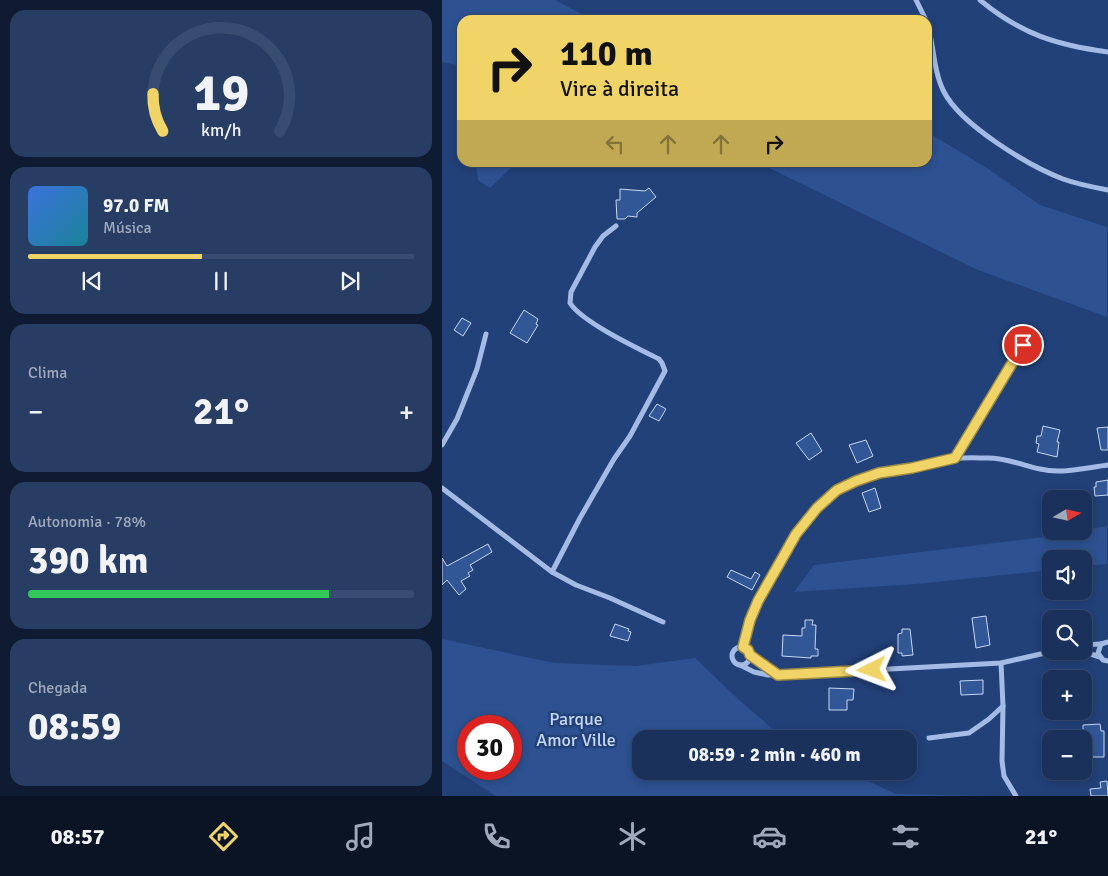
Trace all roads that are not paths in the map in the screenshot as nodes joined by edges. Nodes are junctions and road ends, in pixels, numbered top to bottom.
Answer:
1 (916, 0) edge
2 (980, 0) edge
3 (924, 15) edge
4 (932, 46) edge
5 (1108, 52) edge
6 (1108, 190) edge
7 (616, 226) dead end
8 (486, 334) dead end
9 (1023, 345) dead end
10 (442, 445) edge
11 (955, 458) junction
12 (1108, 465) edge
13 (442, 488) edge
14 (552, 572) junction
15 (663, 622) dead end
16 (1108, 642) edge
17 (1092, 644) edge
18 (1101, 644) junction
19 (743, 647) junction
20 (1042, 654) edge
21 (750, 655) junction
22 (1103, 660) edge
23 (1001, 663) junction
24 (740, 665) junction
25 (1108, 668) edge
26 (778, 675) junction
27 (1003, 706) junction
28 (929, 738) dead end
29 (1016, 796) edge

1 - 3 street
2 - 5 street
4 - 6 street
7 - 14 street
8 - 10 street
9 - 11 street
11 - 12 street
11 - 19 street
13 - 14 street
14 - 15 street
16 - 18 street
17 - 18 street
18 - 22 street
19 - 21 street
19 - 24 street
20 - 23 street
21 - 24 street
21 - 26 street
22 - 25 street
23 - 26 street
23 - 27 street
24 - 26 street
27 - 28 street
27 - 29 street

